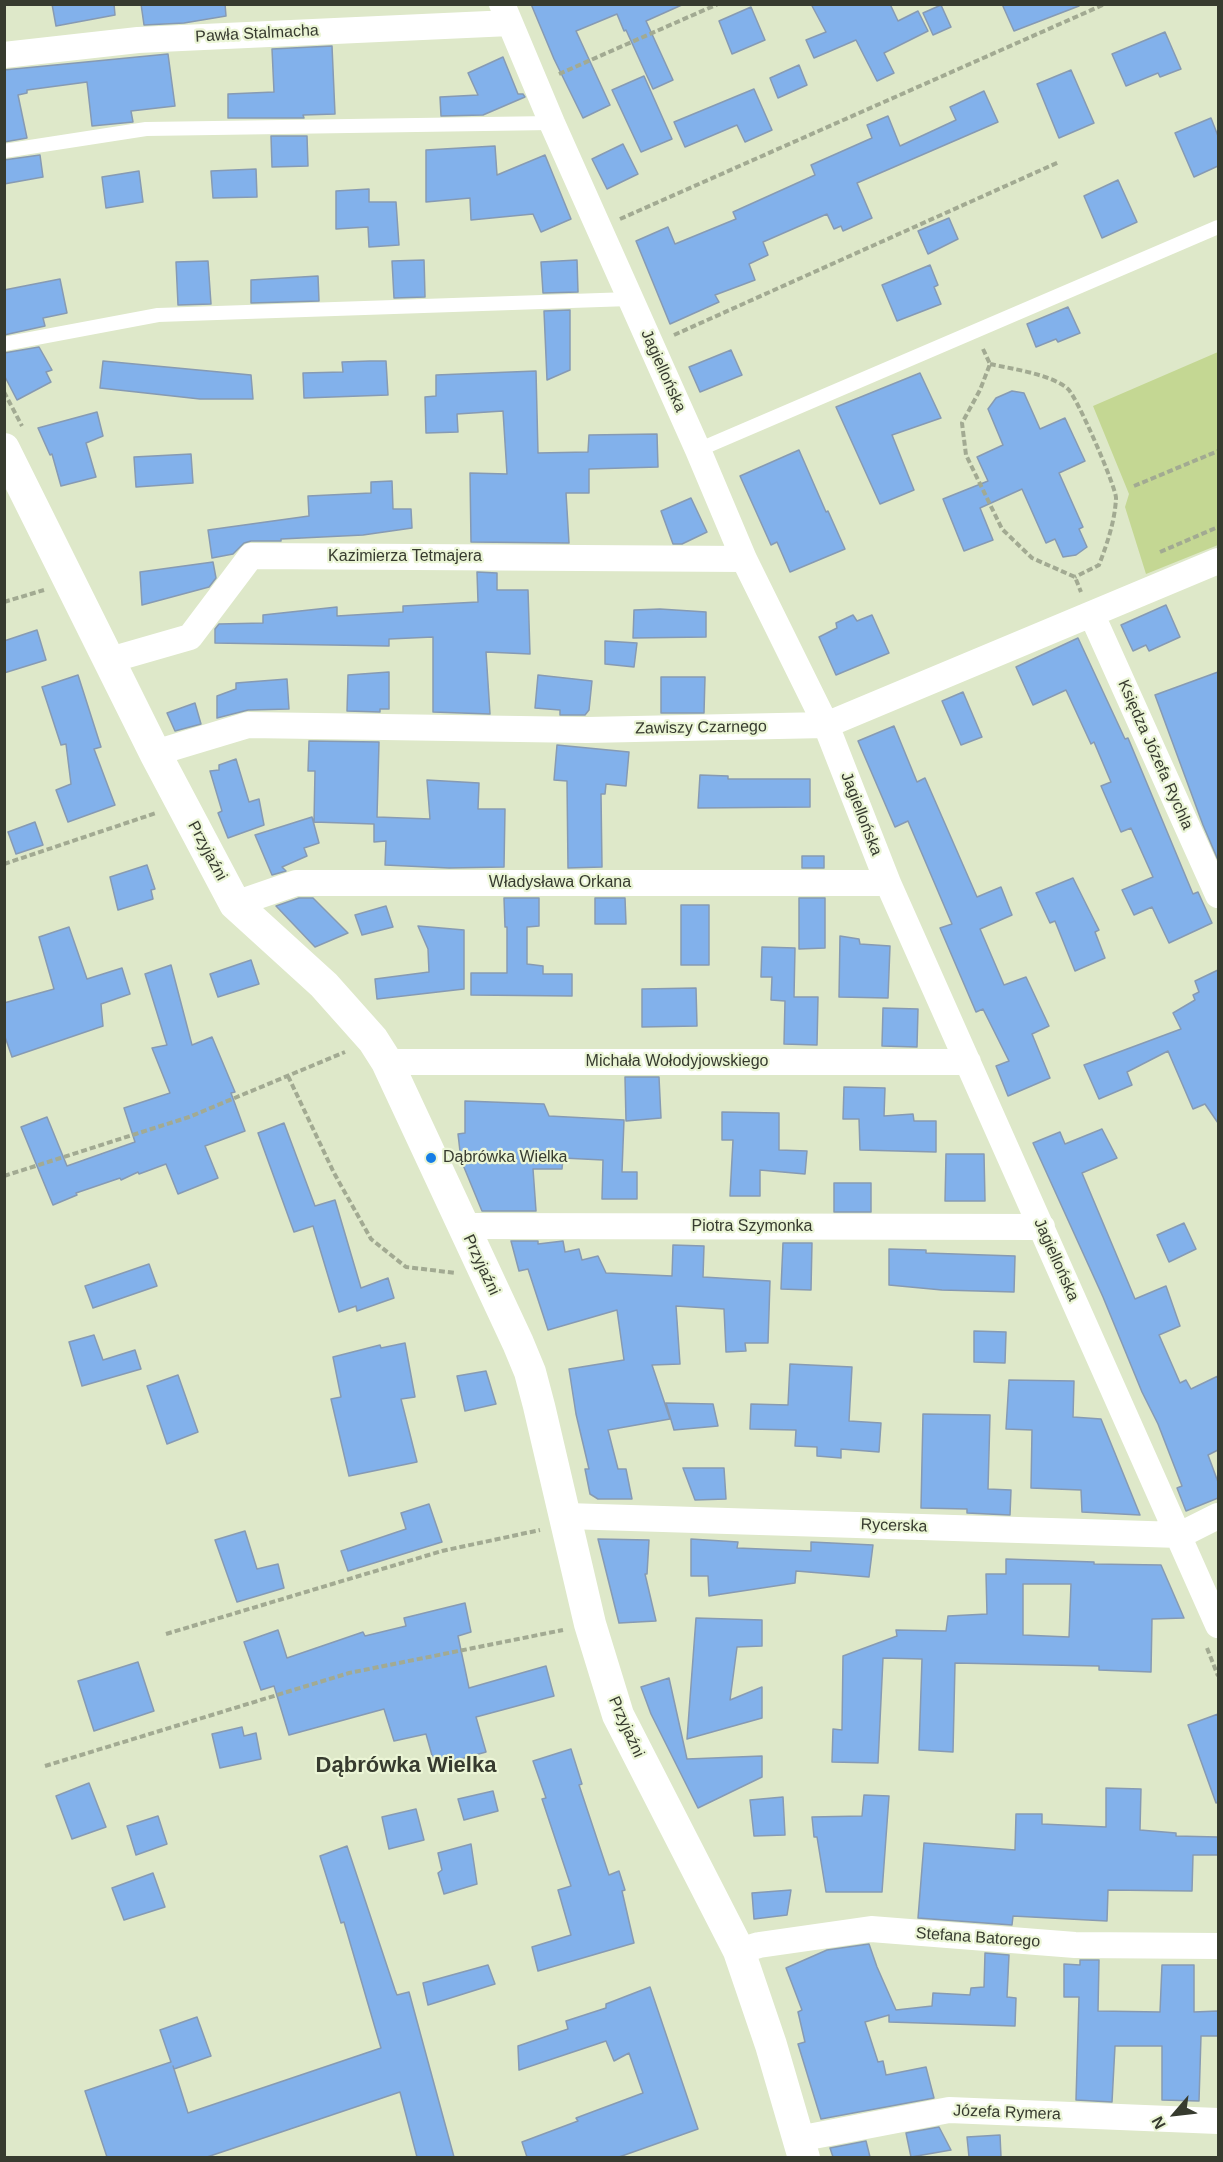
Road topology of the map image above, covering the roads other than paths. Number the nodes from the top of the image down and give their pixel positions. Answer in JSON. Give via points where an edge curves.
{"nodes":[{"id":1,"x":506,"y":14,"type":"edge"},
{"id":2,"x":4,"y":55,"type":"edge"},
{"id":3,"x":552,"y":123,"type":"junction"},
{"id":4,"x":4,"y":151,"type":"edge"},
{"id":5,"x":1218,"y":227,"type":"edge"},
{"id":6,"x":630,"y":299,"type":"junction"},
{"id":7,"x":4,"y":344,"type":"edge"},
{"id":8,"x":14,"y":439,"type":"edge"},
{"id":9,"x":698,"y":450,"type":"junction"},
{"id":10,"x":744,"y":559,"type":"junction"},
{"id":11,"x":1218,"y":561,"type":"edge"},
{"id":12,"x":1092,"y":615,"type":"junction"},
{"id":13,"x":110,"y":660,"type":"junction"},
{"id":14,"x":826,"y":725,"type":"junction"},
{"id":15,"x":155,"y":753,"type":"junction"},
{"id":16,"x":888,"y":883,"type":"junction"},
{"id":17,"x":1218,"y":895,"type":"edge"},
{"id":18,"x":235,"y":904,"type":"junction"},
{"id":19,"x":380,"y":1051,"type":"junction"},
{"id":20,"x":968,"y":1062,"type":"junction"},
{"id":21,"x":464,"y":1226,"type":"junction"},
{"id":22,"x":1042,"y":1227,"type":"junction"},
{"id":23,"x":1218,"y":1516,"type":"edge"},
{"id":24,"x":566,"y":1520,"type":"junction"},
{"id":25,"x":1180,"y":1535,"type":"junction"},
{"id":26,"x":1218,"y":1625,"type":"edge"},
{"id":27,"x":1218,"y":1946,"type":"edge"},
{"id":28,"x":739,"y":1951,"type":"junction"},
{"id":29,"x":1218,"y":2121,"type":"edge"},
{"id":30,"x":801,"y":2148,"type":"edge"}],
"edges":[{"from":1,"to":2,"type":"street","name":"Pawła Stalmacha","via":[[138,40]]},
{"from":1,"to":3,"type":"street","name":"Jagiellońska"},
{"from":3,"to":4,"type":"lane","via":[[146,129]]},
{"from":3,"to":6,"type":"street","name":"Jagiellońska"},
{"from":5,"to":9,"type":"lane"},
{"from":6,"to":7,"type":"lane","via":[[158,315]]},
{"from":6,"to":9,"type":"street","name":"Jagiellońska"},
{"from":8,"to":13,"type":"street","name":"Przyjaźni","via":[[71,582]]},
{"from":9,"to":10,"type":"street","name":"Jagiellońska"},
{"from":10,"to":13,"type":"street","name":"Kazimierza Tetmajera","via":[[251,556],[190,638]]},
{"from":10,"to":14,"type":"street","name":"Jagiellońska"},
{"from":11,"to":12,"type":"street","name":"Zawiszy Czarnego"},
{"from":12,"to":14,"type":"street","name":"Zawiszy Czarnego"},
{"from":12,"to":17,"type":"street","name":"Księdza Józefa Rychla"},
{"from":13,"to":15,"type":"street","name":"Przyjaźni"},
{"from":14,"to":15,"type":"street","name":"Zawiszy Czarnego","via":[[587,730],[248,725]]},
{"from":14,"to":16,"type":"street","name":"Jagiellońska"},
{"from":15,"to":18,"type":"street","name":"Przyjaźni"},
{"from":16,"to":18,"type":"street","name":"Władysława Orkana","via":[[296,883]]},
{"from":16,"to":20,"type":"street","name":"Jagiellońska"},
{"from":18,"to":19,"type":"street","name":"Przyjaźni","via":[[324,985]]},
{"from":19,"to":20,"type":"street","name":"Michała Wołodyjowskiego"},
{"from":19,"to":21,"type":"street","name":"Przyjaźni"},
{"from":20,"to":22,"type":"street","name":"Jagiellońska"},
{"from":21,"to":22,"type":"street","name":"Piotra Szymonka"},
{"from":21,"to":24,"type":"street","name":"Przyjaźni","via":[[530,1372]]},
{"from":22,"to":25,"type":"street","name":"Jagiellońska"},
{"from":23,"to":25,"type":"street","name":"Rycerska"},
{"from":24,"to":25,"type":"street","name":"Rycerska"},
{"from":24,"to":28,"type":"street","name":"Przyjaźni","via":[[590,1624],[618,1715]]},
{"from":25,"to":26,"type":"street","name":"Jagiellońska"},
{"from":27,"to":28,"type":"street","name":"Stefana Batorego","via":[[1076,1945],[871,1929]]},
{"from":28,"to":30,"type":"street","name":"Przyjaźni"},
{"from":29,"to":30,"type":"street","name":"Józefa Rymera","via":[[949,2110]]}]}
